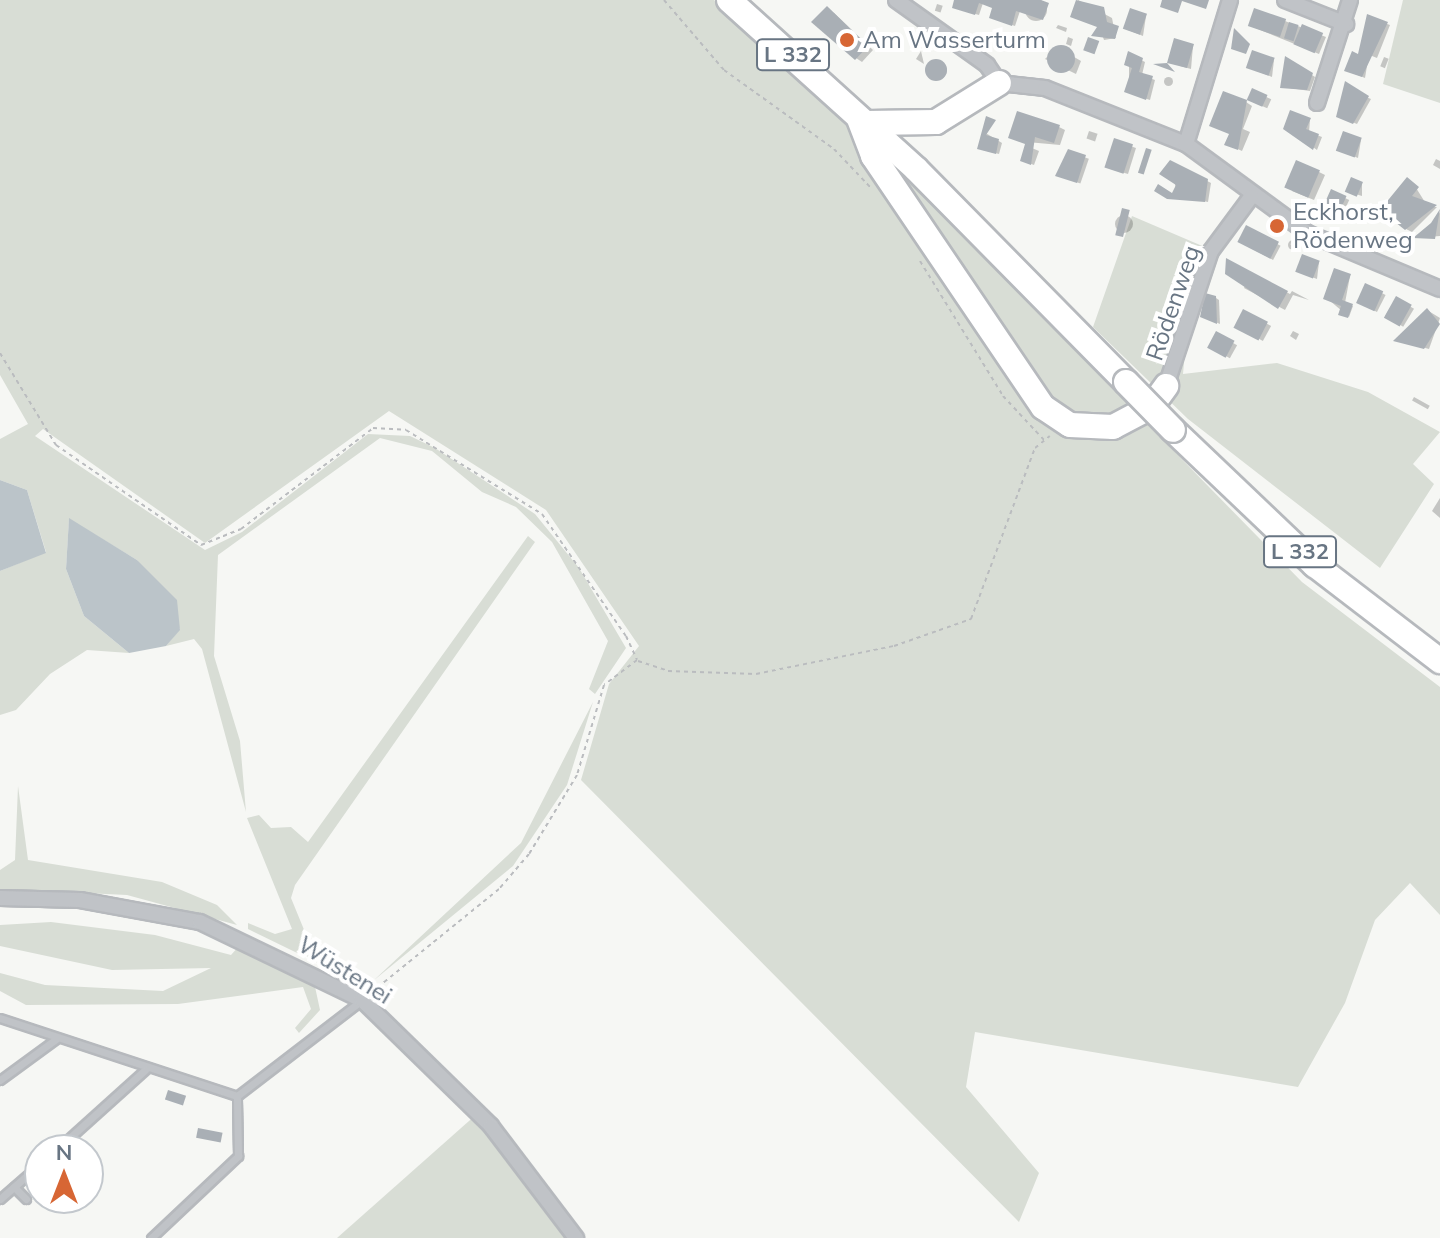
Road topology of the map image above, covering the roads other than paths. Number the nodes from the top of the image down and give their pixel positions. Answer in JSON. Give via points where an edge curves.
{"nodes":[{"id":1,"x":729,"y":0,"type":"edge"},
{"id":2,"x":896,"y":0,"type":"edge"},
{"id":3,"x":1230,"y":0,"type":"edge"},
{"id":4,"x":1285,"y":0,"type":"edge"},
{"id":5,"x":1350,"y":0,"type":"edge"},
{"id":6,"x":1346,"y":24,"type":"junction"},
{"id":7,"x":999,"y":83,"type":"junction"},
{"id":8,"x":1317,"y":103,"type":"dead end"},
{"id":9,"x":862,"y":118,"type":"junction"},
{"id":10,"x":1186,"y":144,"type":"junction"},
{"id":11,"x":1251,"y":197,"type":"junction"},
{"id":12,"x":1440,"y":289,"type":"edge"},
{"id":13,"x":1166,"y":386,"type":"joint"},
{"id":14,"x":1440,"y":661,"type":"edge"},
{"id":15,"x":0,"y":898,"type":"edge"},
{"id":16,"x":362,"y":1000,"type":"junction"},
{"id":17,"x":0,"y":1018,"type":"edge"},
{"id":18,"x":56,"y":1039,"type":"junction"},
{"id":19,"x":145,"y":1070,"type":"junction"},
{"id":20,"x":0,"y":1080,"type":"edge"},
{"id":21,"x":237,"y":1096,"type":"junction"},
{"id":22,"x":74,"y":1134,"type":"edge"},
{"id":23,"x":24,"y":1178,"type":"edge"},
{"id":24,"x":14,"y":1187,"type":"junction"},
{"id":25,"x":24,"y":1197,"type":"edge"},
{"id":26,"x":0,"y":1199,"type":"edge"},
{"id":27,"x":151,"y":1238,"type":"edge"},
{"id":28,"x":576,"y":1238,"type":"edge"}],
"edges":[{"from":1,"to":9,"type":"main road","number":"L 332"},
{"from":2,"to":7,"type":"street","via":[[987,65]]},
{"from":3,"to":10,"type":"street"},
{"from":4,"to":6,"type":"street"},
{"from":5,"to":6,"type":"street"},
{"from":6,"to":8,"type":"street"},
{"from":7,"to":9,"type":"main road","via":[[936,122]]},
{"from":7,"to":10,"type":"street","via":[[1045,88]]},
{"from":9,"to":13,"type":"main road","via":[[873,156],[1043,407],[1070,425],[1095,429],[1132,421]]},
{"from":9,"to":14,"type":"main road","number":"L 332","bridge":true,"via":[[1315,565]]},
{"from":10,"to":11,"type":"street"},
{"from":11,"to":12,"type":"street","via":[[1325,242]]},
{"from":11,"to":13,"type":"street","name":"Rödenweg","via":[[1211,251]]},
{"from":15,"to":16,"type":"street","name":"Wüstenei","via":[[80,900],[200,922]]},
{"from":16,"to":21,"type":"lane"},
{"from":16,"to":28,"type":"street","name":"Wüstenei","via":[[491,1126]]},
{"from":17,"to":18,"type":"lane"},
{"from":18,"to":19,"type":"lane"},
{"from":18,"to":20,"type":"lane"},
{"from":19,"to":21,"type":"lane"},
{"from":19,"to":22,"type":"lane"},
{"from":21,"to":27,"type":"lane","via":[[238,1156]]},
{"from":23,"to":24,"type":"lane"},
{"from":24,"to":25,"type":"lane"},
{"from":24,"to":26,"type":"lane"}]}
